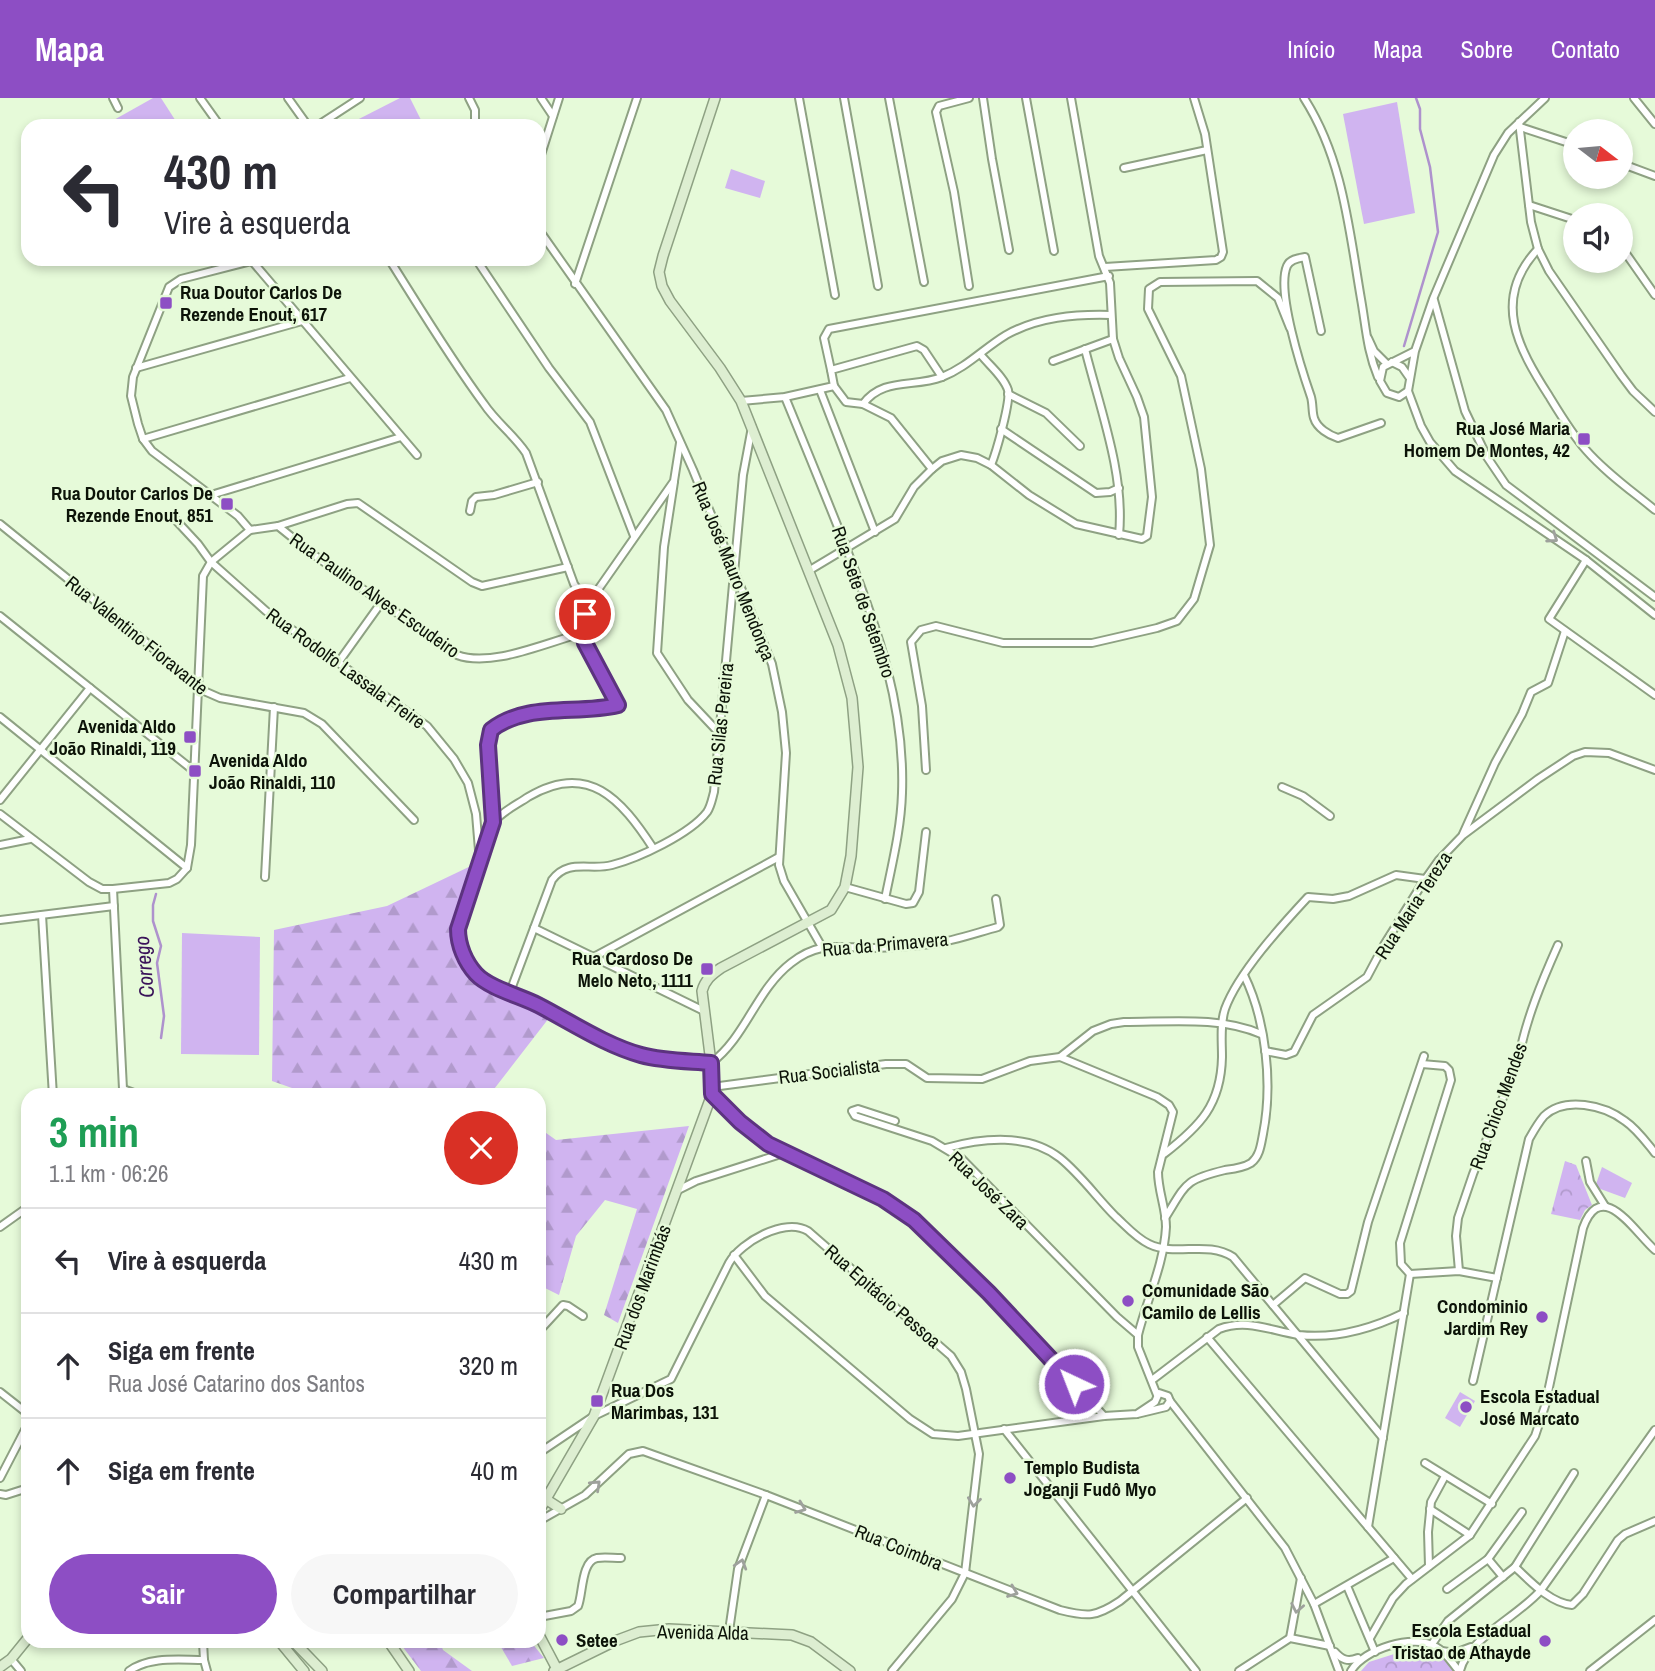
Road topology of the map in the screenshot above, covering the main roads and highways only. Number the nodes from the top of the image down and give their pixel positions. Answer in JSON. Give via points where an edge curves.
{"nodes":[{"id":1,"x":715,"y":98,"type":"edge"},
{"id":2,"x":547,"y":1500,"type":"joint"},
{"id":3,"x":561,"y":1509,"type":"road end"},
{"id":4,"x":21,"y":1647,"type":"edge"},
{"id":5,"x":285,"y":1648,"type":"edge"},
{"id":6,"x":300,"y":1648,"type":"edge"},
{"id":7,"x":393,"y":1648,"type":"edge"},
{"id":8,"x":546,"y":1648,"type":"edge"},
{"id":9,"x":0,"y":1667,"type":"edge"},
{"id":10,"x":557,"y":1670,"type":"edge"},
{"id":11,"x":304,"y":1671,"type":"edge"},
{"id":12,"x":322,"y":1671,"type":"edge"},
{"id":13,"x":409,"y":1671,"type":"edge"},
{"id":14,"x":850,"y":1671,"type":"edge"}],
"edges":[{"from":1,"to":2,"type":"main road","name":"Rua dos Marimbás","via":[[659,272],[670,301],[741,401],[845,667],[857,732],[851,856],[845,887],[831,910],[711,975],[702,991],[712,1090],[594,1416]]},
{"from":2,"to":3,"type":"main road"},
{"from":4,"to":9,"type":"main road"},
{"from":5,"to":11,"type":"main road"},
{"from":6,"to":12,"type":"main road"},
{"from":7,"to":13,"type":"main road"},
{"from":8,"to":10,"type":"main road"},
{"from":10,"to":14,"type":"main road","name":"Avenida Alda","via":[[614,1641],[669,1629],[783,1634],[820,1648]]}]}
